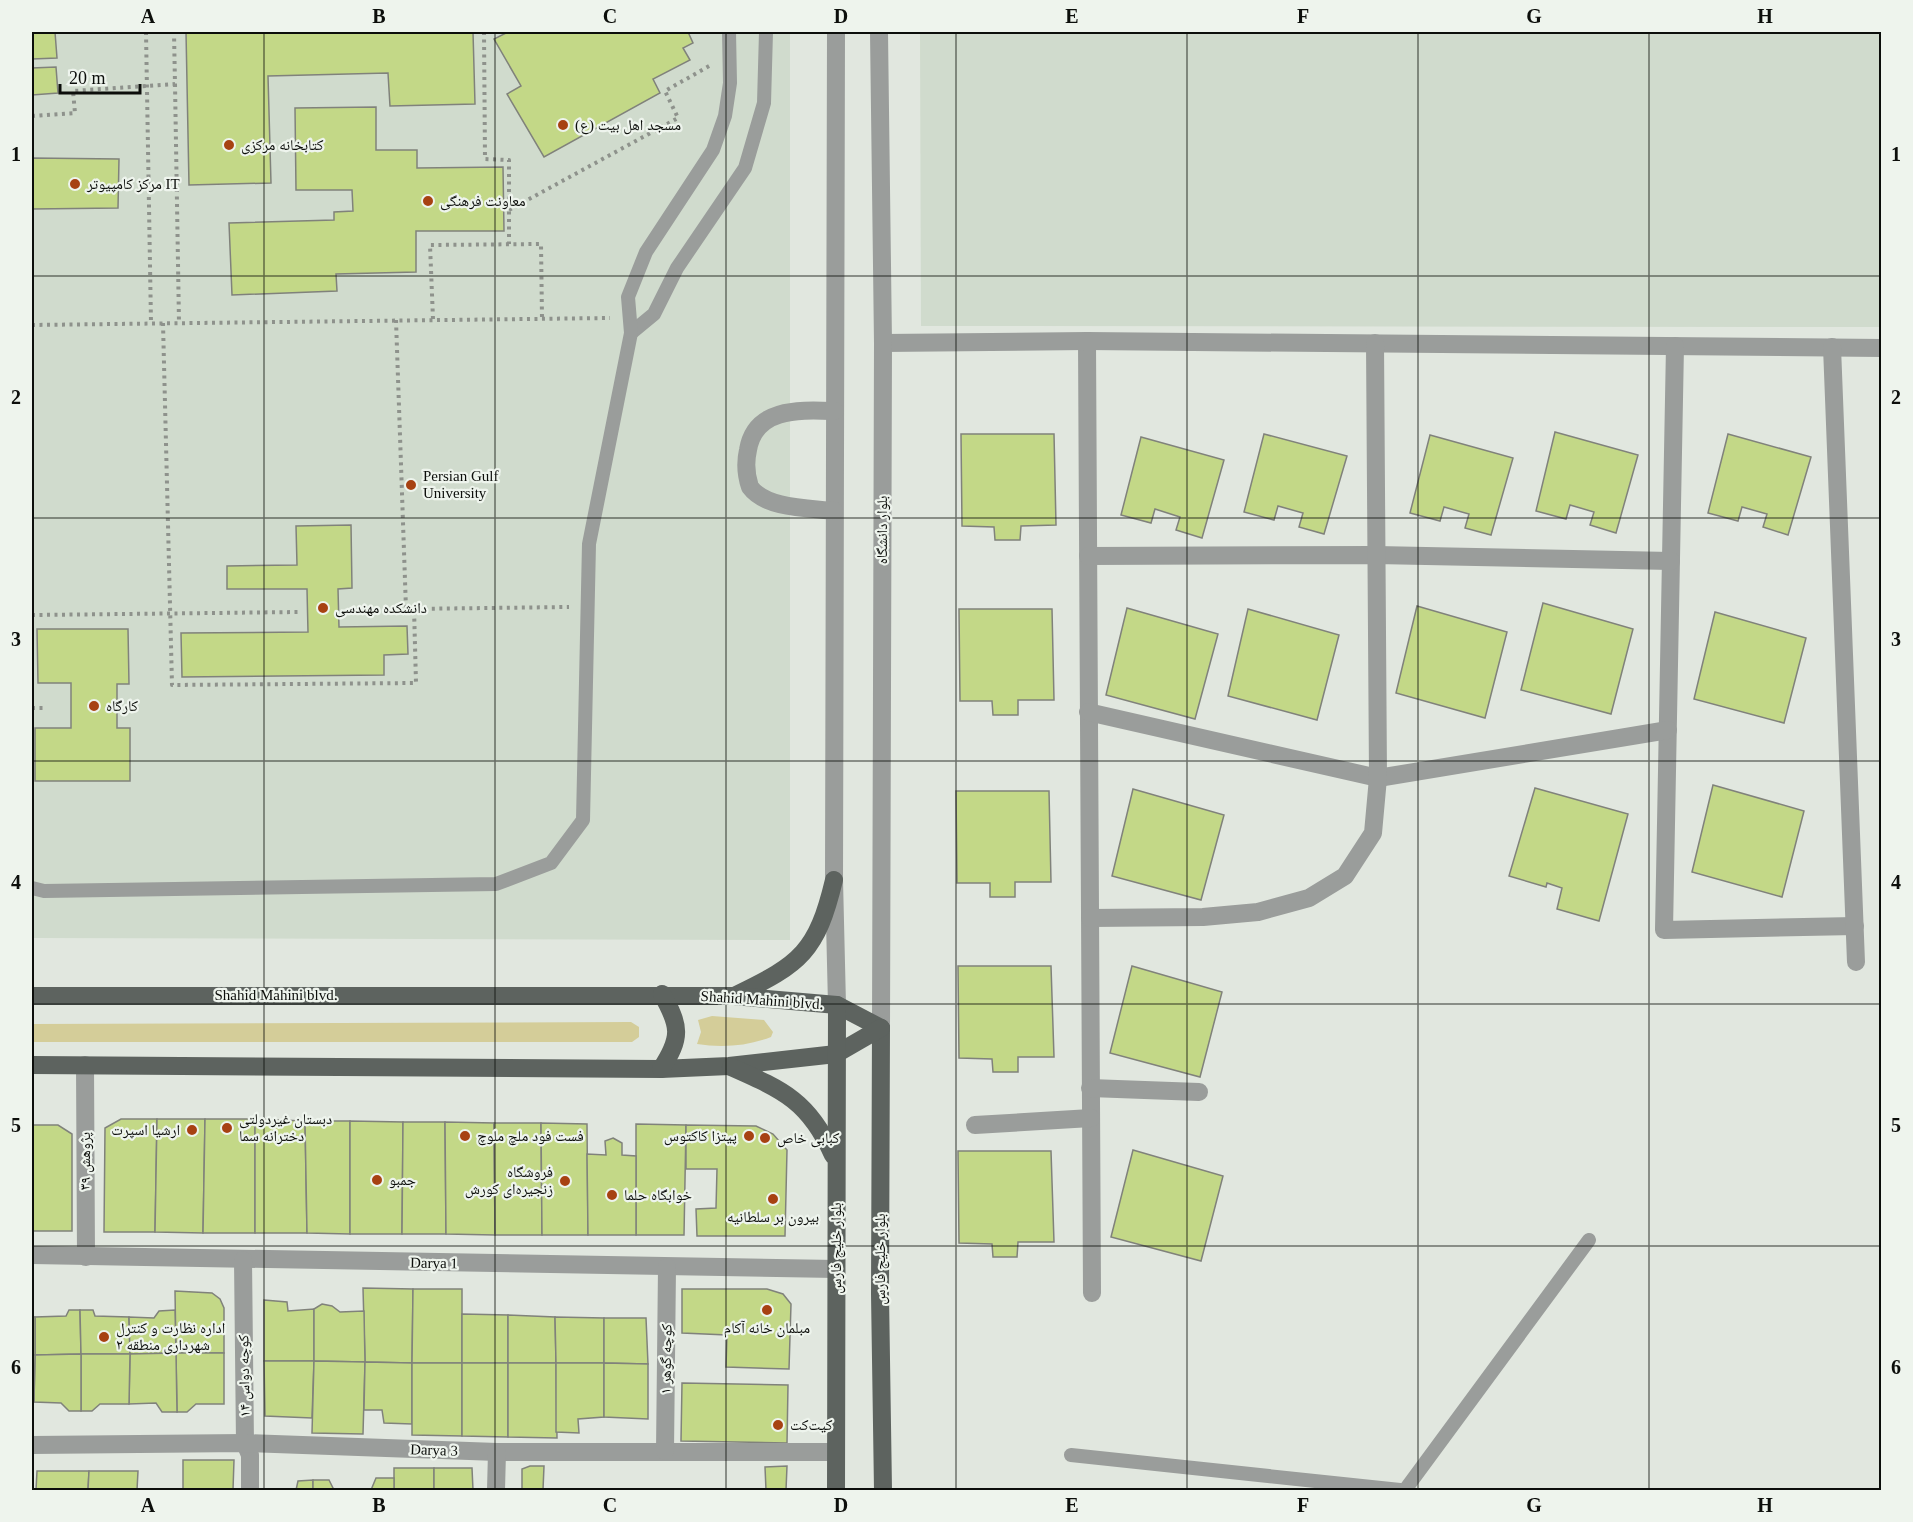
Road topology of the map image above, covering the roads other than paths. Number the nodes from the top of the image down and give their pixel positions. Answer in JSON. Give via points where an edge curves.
{"nodes":[{"id":1,"x":729,"y":32,"type":"edge"},
{"id":2,"x":766,"y":32,"type":"edge"},
{"id":3,"x":836,"y":32,"type":"edge"},
{"id":4,"x":879,"y":32,"type":"edge"},
{"id":5,"x":631,"y":333,"type":"junction"},
{"id":6,"x":1087,"y":341,"type":"junction"},
{"id":7,"x":882,"y":343,"type":"junction"},
{"id":8,"x":1375,"y":343,"type":"junction"},
{"id":9,"x":1675,"y":346,"type":"junction"},
{"id":10,"x":1832,"y":347,"type":"junction"},
{"id":11,"x":1881,"y":348,"type":"edge"},
{"id":12,"x":836,"y":411,"type":"junction"},
{"id":13,"x":834,"y":511,"type":"junction"},
{"id":14,"x":1376,"y":555,"type":"junction"},
{"id":15,"x":1088,"y":556,"type":"junction"},
{"id":16,"x":1671,"y":561,"type":"junction"},
{"id":17,"x":1088,"y":712,"type":"junction"},
{"id":18,"x":1668,"y":730,"type":"junction"},
{"id":19,"x":1378,"y":778,"type":"junction"},
{"id":20,"x":834,"y":880,"type":"junction"},
{"id":21,"x":32,"y":888,"type":"edge"},
{"id":22,"x":1090,"y":918,"type":"junction"},
{"id":23,"x":1855,"y":926,"type":"junction"},
{"id":24,"x":1856,"y":962,"type":"dead end"},
{"id":25,"x":662,"y":994,"type":"junction"},
{"id":26,"x":32,"y":996,"type":"edge"},
{"id":27,"x":734,"y":996,"type":"junction"},
{"id":28,"x":837,"y":1005,"type":"junction"},
{"id":29,"x":881,"y":1028,"type":"junction"},
{"id":30,"x":836,"y":1054,"type":"junction"},
{"id":31,"x":32,"y":1065,"type":"edge"},
{"id":32,"x":85,"y":1065,"type":"junction"},
{"id":33,"x":729,"y":1066,"type":"junction"},
{"id":34,"x":661,"y":1069,"type":"junction"},
{"id":35,"x":1090,"y":1088,"type":"junction"},
{"id":36,"x":1199,"y":1092,"type":"dead end"},
{"id":37,"x":1091,"y":1118,"type":"junction"},
{"id":38,"x":975,"y":1125,"type":"dead end"},
{"id":39,"x":836,"y":1162,"type":"junction"},
{"id":40,"x":1589,"y":1240,"type":"dead end"},
{"id":41,"x":32,"y":1255,"type":"edge"},
{"id":42,"x":86,"y":1257,"type":"junction"},
{"id":43,"x":243,"y":1260,"type":"junction"},
{"id":44,"x":666,"y":1267,"type":"junction"},
{"id":45,"x":836,"y":1269,"type":"junction"},
{"id":46,"x":1092,"y":1293,"type":"dead end"},
{"id":47,"x":245,"y":1443,"type":"junction"},
{"id":48,"x":32,"y":1445,"type":"edge"},
{"id":49,"x":665,"y":1451,"type":"junction"},
{"id":50,"x":497,"y":1452,"type":"junction"},
{"id":51,"x":836,"y":1452,"type":"junction"},
{"id":52,"x":1071,"y":1455,"type":"dead end"},
{"id":53,"x":250,"y":1491,"type":"edge"},
{"id":54,"x":496,"y":1491,"type":"edge"},
{"id":55,"x":836,"y":1491,"type":"edge"},
{"id":56,"x":883,"y":1491,"type":"edge"},
{"id":57,"x":1400,"y":1491,"type":"edge"},
{"id":58,"x":1405,"y":1491,"type":"edge"}],
"edges":[{"from":1,"to":5,"type":"lane","via":[[725,116],[713,150],[646,252],[628,297]]},
{"from":2,"to":5,"type":"lane","via":[[764,103],[745,168],[677,268],[654,314]]},
{"from":3,"to":12,"type":"street"},
{"from":4,"to":7,"type":"street","name":"بلوار دانشگاه"},
{"from":5,"to":21,"type":"lane","via":[[589,544],[583,820],[552,863],[496,884],[44,891]]},
{"from":6,"to":7,"type":"street"},
{"from":6,"to":8,"type":"street"},
{"from":6,"to":15,"type":"street"},
{"from":7,"to":29,"type":"street","name":"بلوار دانشگاه"},
{"from":8,"to":9,"type":"street"},
{"from":8,"to":14,"type":"street"},
{"from":9,"to":10,"type":"street"},
{"from":9,"to":16,"type":"street"},
{"from":10,"to":11,"type":"street"},
{"from":10,"to":23,"type":"street"},
{"from":12,"to":13,"type":"street"},
{"from":12,"to":13,"type":"street","via":[[796,411],[768,418],[753,431],[746,460],[754,492],[790,506]]},
{"from":13,"to":20,"type":"street"},
{"from":14,"to":15,"type":"street"},
{"from":14,"to":16,"type":"street"},
{"from":14,"to":19,"type":"street"},
{"from":15,"to":17,"type":"street"},
{"from":16,"to":18,"type":"street"},
{"from":17,"to":19,"type":"street"},
{"from":17,"to":22,"type":"street"},
{"from":18,"to":19,"type":"street"},
{"from":18,"to":23,"type":"street","via":[[1664,930]]},
{"from":19,"to":22,"type":"street","via":[[1373,833],[1345,876],[1309,898],[1258,912],[1203,917]]},
{"from":20,"to":27,"type":"main road","via":[[824,920],[808,949],[776,976]]},
{"from":20,"to":28,"type":"street"},
{"from":22,"to":35,"type":"street"},
{"from":23,"to":24,"type":"street"},
{"from":25,"to":26,"type":"main road","name":"Shahid Mahini blvd."},
{"from":25,"to":27,"type":"main road","name":"Shahid Mahini blvd."},
{"from":25,"to":34,"type":"main road","via":[[678,1031],[675,1049]]},
{"from":27,"to":28,"type":"main road","name":"Shahid Mahini blvd."},
{"from":28,"to":29,"type":"main road","name":"Shahid Mahini blvd."},
{"from":28,"to":30,"type":"main road","name":"بلوار خلیج‌ فارس"},
{"from":29,"to":30,"type":"main road"},
{"from":29,"to":56,"type":"main road","name":"بلوار خلیج ‌فارس"},
{"from":30,"to":33,"type":"main road"},
{"from":30,"to":39,"type":"main road","name":"بلوار خلیج‌ فارس"},
{"from":31,"to":32,"type":"main road"},
{"from":32,"to":34,"type":"main road"},
{"from":32,"to":42,"type":"street","name":"پژوهش ۳۹"},
{"from":33,"to":34,"type":"main road"},
{"from":33,"to":39,"type":"main road","via":[[771,1084],[802,1105],[823,1133]]},
{"from":35,"to":36,"type":"street"},
{"from":35,"to":37,"type":"street"},
{"from":37,"to":38,"type":"street"},
{"from":37,"to":46,"type":"street"},
{"from":39,"to":45,"type":"main road","name":"بلوار خلیج‌ فارس"},
{"from":40,"to":58,"type":"lane"},
{"from":41,"to":42,"type":"street","name":"Darya 1"},
{"from":42,"to":43,"type":"street","name":"Darya 1"},
{"from":43,"to":44,"type":"street","name":"Darya 1"},
{"from":43,"to":47,"type":"street","name":"کوچه دواس ۱۴"},
{"from":44,"to":45,"type":"street","name":"Darya 1"},
{"from":44,"to":49,"type":"street","name":"کوچه گوهر ۱"},
{"from":45,"to":51,"type":"main road","name":"بلوار خلیج‌ فارس"},
{"from":47,"to":48,"type":"street","name":"Darya 3"},
{"from":47,"to":50,"type":"street","name":"Darya 3"},
{"from":47,"to":53,"type":"street","name":"کوچه دواس ۱۴","via":[[250,1455]]},
{"from":49,"to":50,"type":"street","name":"Darya 3"},
{"from":49,"to":51,"type":"street","name":"Darya 3"},
{"from":50,"to":54,"type":"street"},
{"from":51,"to":55,"type":"main road","name":"بلوار خلیج‌ فارس"},
{"from":52,"to":57,"type":"lane"}]}
